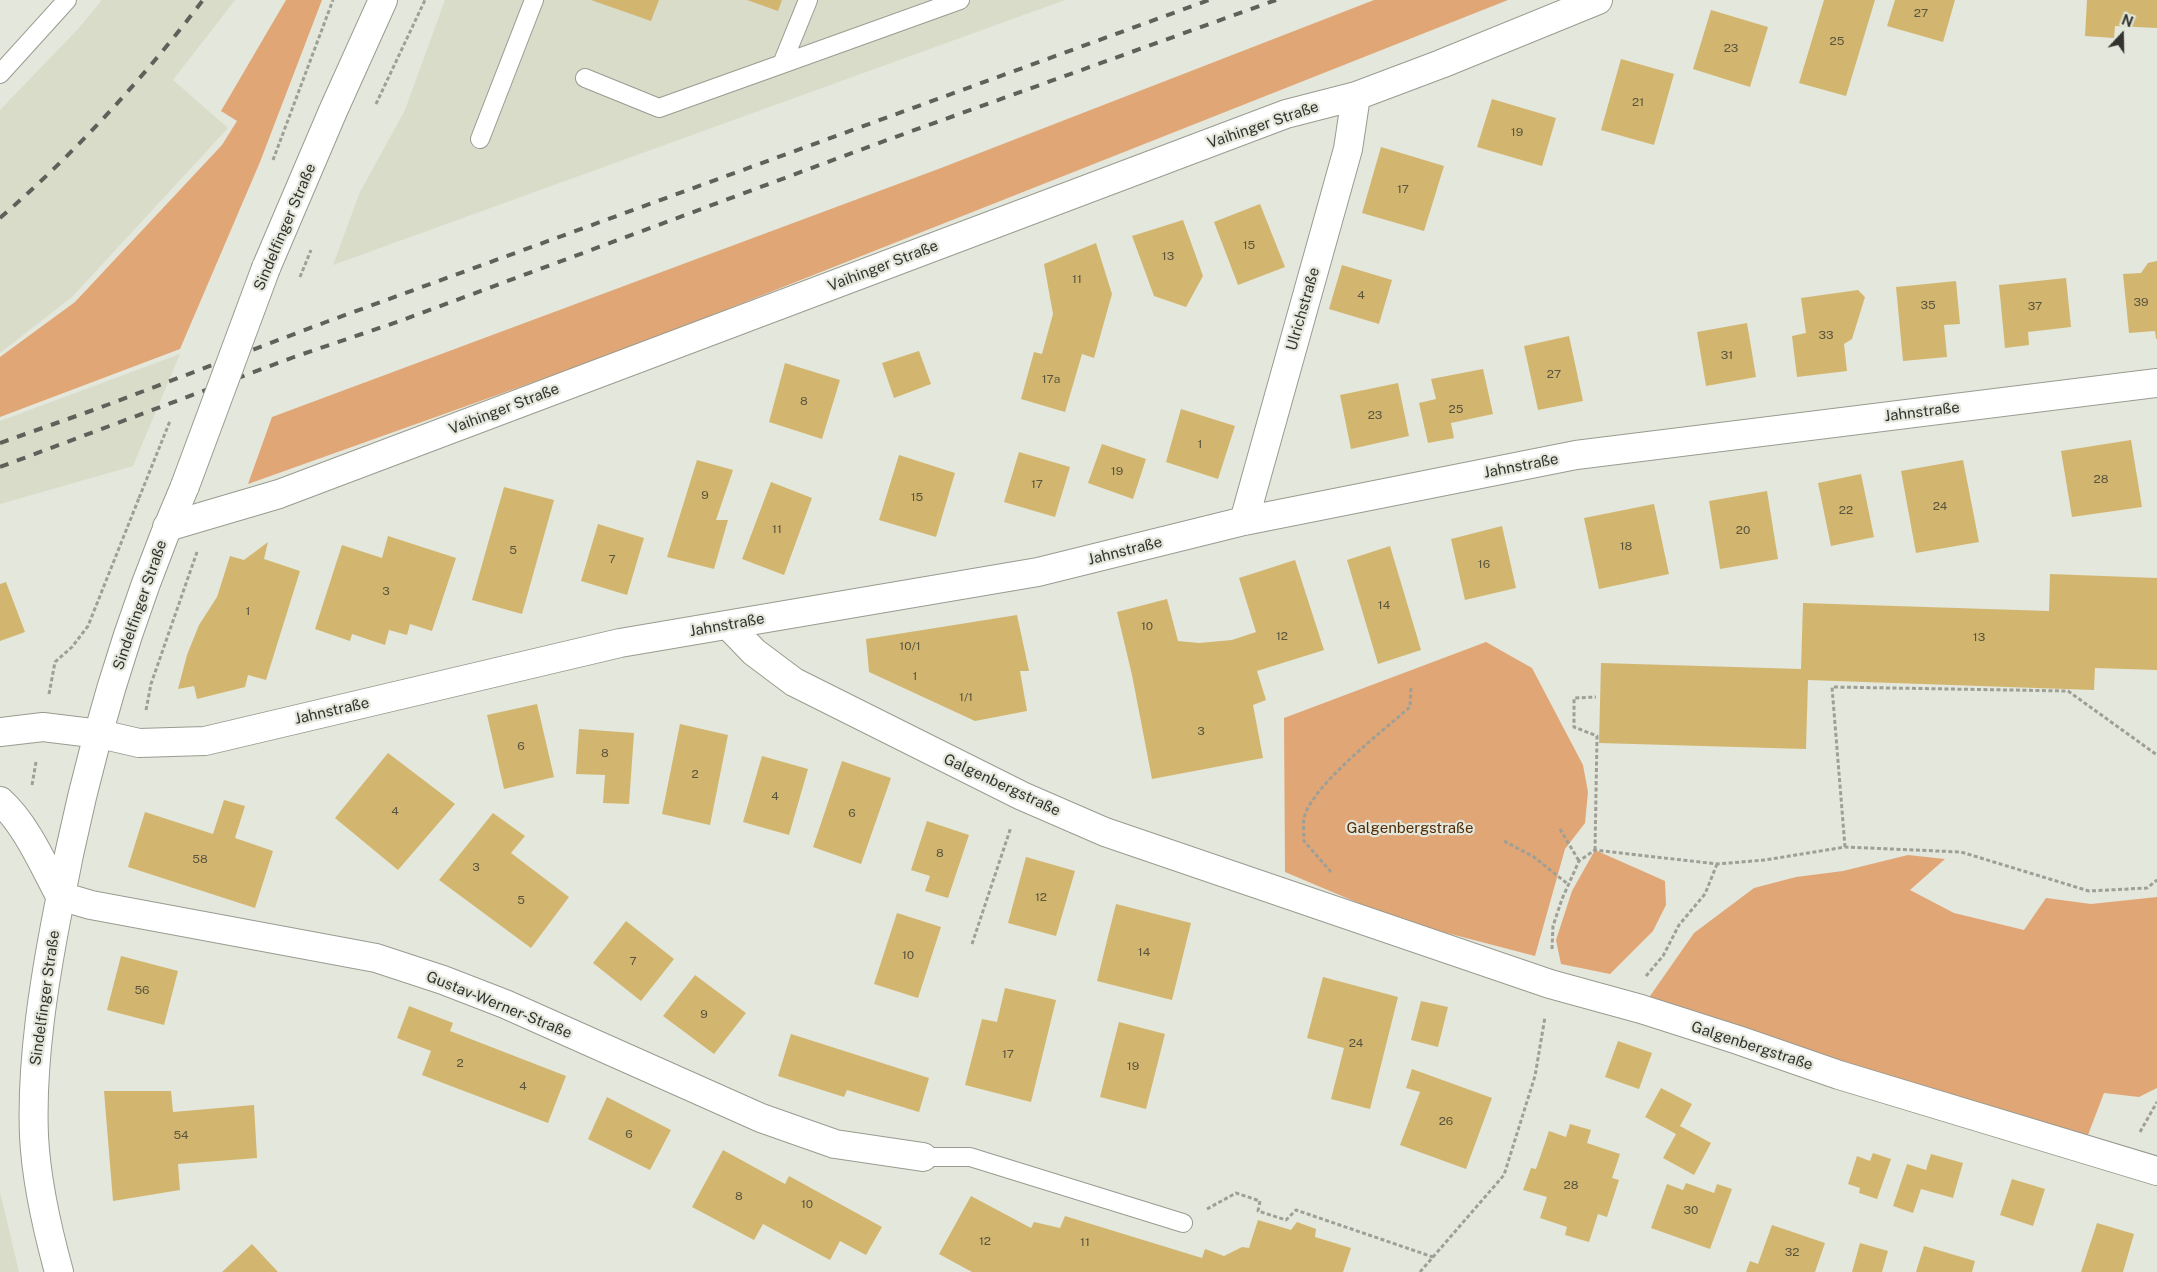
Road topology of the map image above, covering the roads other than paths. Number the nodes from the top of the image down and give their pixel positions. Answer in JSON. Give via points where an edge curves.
{"nodes":[{"id":1,"x":67,"y":0,"type":"edge"},
{"id":2,"x":383,"y":0,"type":"edge"},
{"id":3,"x":534,"y":0,"type":"edge"},
{"id":4,"x":808,"y":0,"type":"edge"},
{"id":5,"x":960,"y":0,"type":"edge"},
{"id":6,"x":1598,"y":0,"type":"edge"},
{"id":7,"x":782,"y":64,"type":"junction"},
{"id":8,"x":0,"y":74,"type":"edge"},
{"id":9,"x":585,"y":78,"type":"dead end"},
{"id":10,"x":1356,"y":96,"type":"junction"},
{"id":11,"x":480,"y":140,"type":"dead end"},
{"id":12,"x":2157,"y":383,"type":"edge"},
{"id":13,"x":1244,"y":521,"type":"junction"},
{"id":14,"x":167,"y":528,"type":"junction"},
{"id":15,"x":728,"y":625,"type":"junction"},
{"id":16,"x":0,"y":732,"type":"edge"},
{"id":17,"x":100,"y":734,"type":"junction"},
{"id":18,"x":4,"y":805,"type":"edge"},
{"id":19,"x":60,"y":896,"type":"junction"},
{"id":20,"x":924,"y":1156,"type":"joint"},
{"id":21,"x":2157,"y":1171,"type":"edge"},
{"id":22,"x":1183,"y":1223,"type":"dead end"},
{"id":23,"x":59,"y":1272,"type":"edge"}],
"edges":[{"from":1,"to":8,"type":"lane"},
{"from":2,"to":14,"type":"street","name":"Sindelfinger Straße","bridge":true,"via":[[266,268]]},
{"from":3,"to":11,"type":"lane"},
{"from":4,"to":7,"type":"lane"},
{"from":5,"to":7,"type":"lane"},
{"from":6,"to":10,"type":"street","name":"Vaihinger Straße"},
{"from":7,"to":9,"type":"lane","via":[[659,108]]},
{"from":10,"to":13,"type":"street","name":"Ulrichstraße","via":[[1348,149]]},
{"from":10,"to":14,"type":"street","name":"Vaihinger Straße","via":[[1286,114],[278,494]]},
{"from":12,"to":13,"type":"street","name":"Jahnstraße","via":[[1576,454]]},
{"from":13,"to":15,"type":"street","name":"Jahnstraße","via":[[1038,572]]},
{"from":14,"to":17,"type":"street","name":"Sindelfinger Straße","via":[[130,623]]},
{"from":15,"to":17,"type":"street","name":"Jahnstraße","via":[[620,643],[205,740],[140,743]]},
{"from":15,"to":21,"type":"street","name":"Galgenbergstraße","via":[[754,652],[794,682],[1022,796],[1104,832],[1550,984],[1642,1009],[1839,1075]]},
{"from":16,"to":17,"type":"street","name":"Jahnstraße","via":[[43,727]]},
{"from":17,"to":19,"type":"street","name":"Sindelfinger Straße","via":[[78,812]]},
{"from":18,"to":19,"type":"street","via":[[35,849]]},
{"from":19,"to":20,"type":"street","name":"Gustav-Werner-Straße","via":[[91,905],[376,958],[505,1004],[761,1118],[835,1144]]},
{"from":19,"to":23,"type":"street","name":"Sindelfinger Straße","via":[[48,960],[36,1061],[34,1137]]},
{"from":20,"to":22,"type":"lane","via":[[970,1157]]}]}
